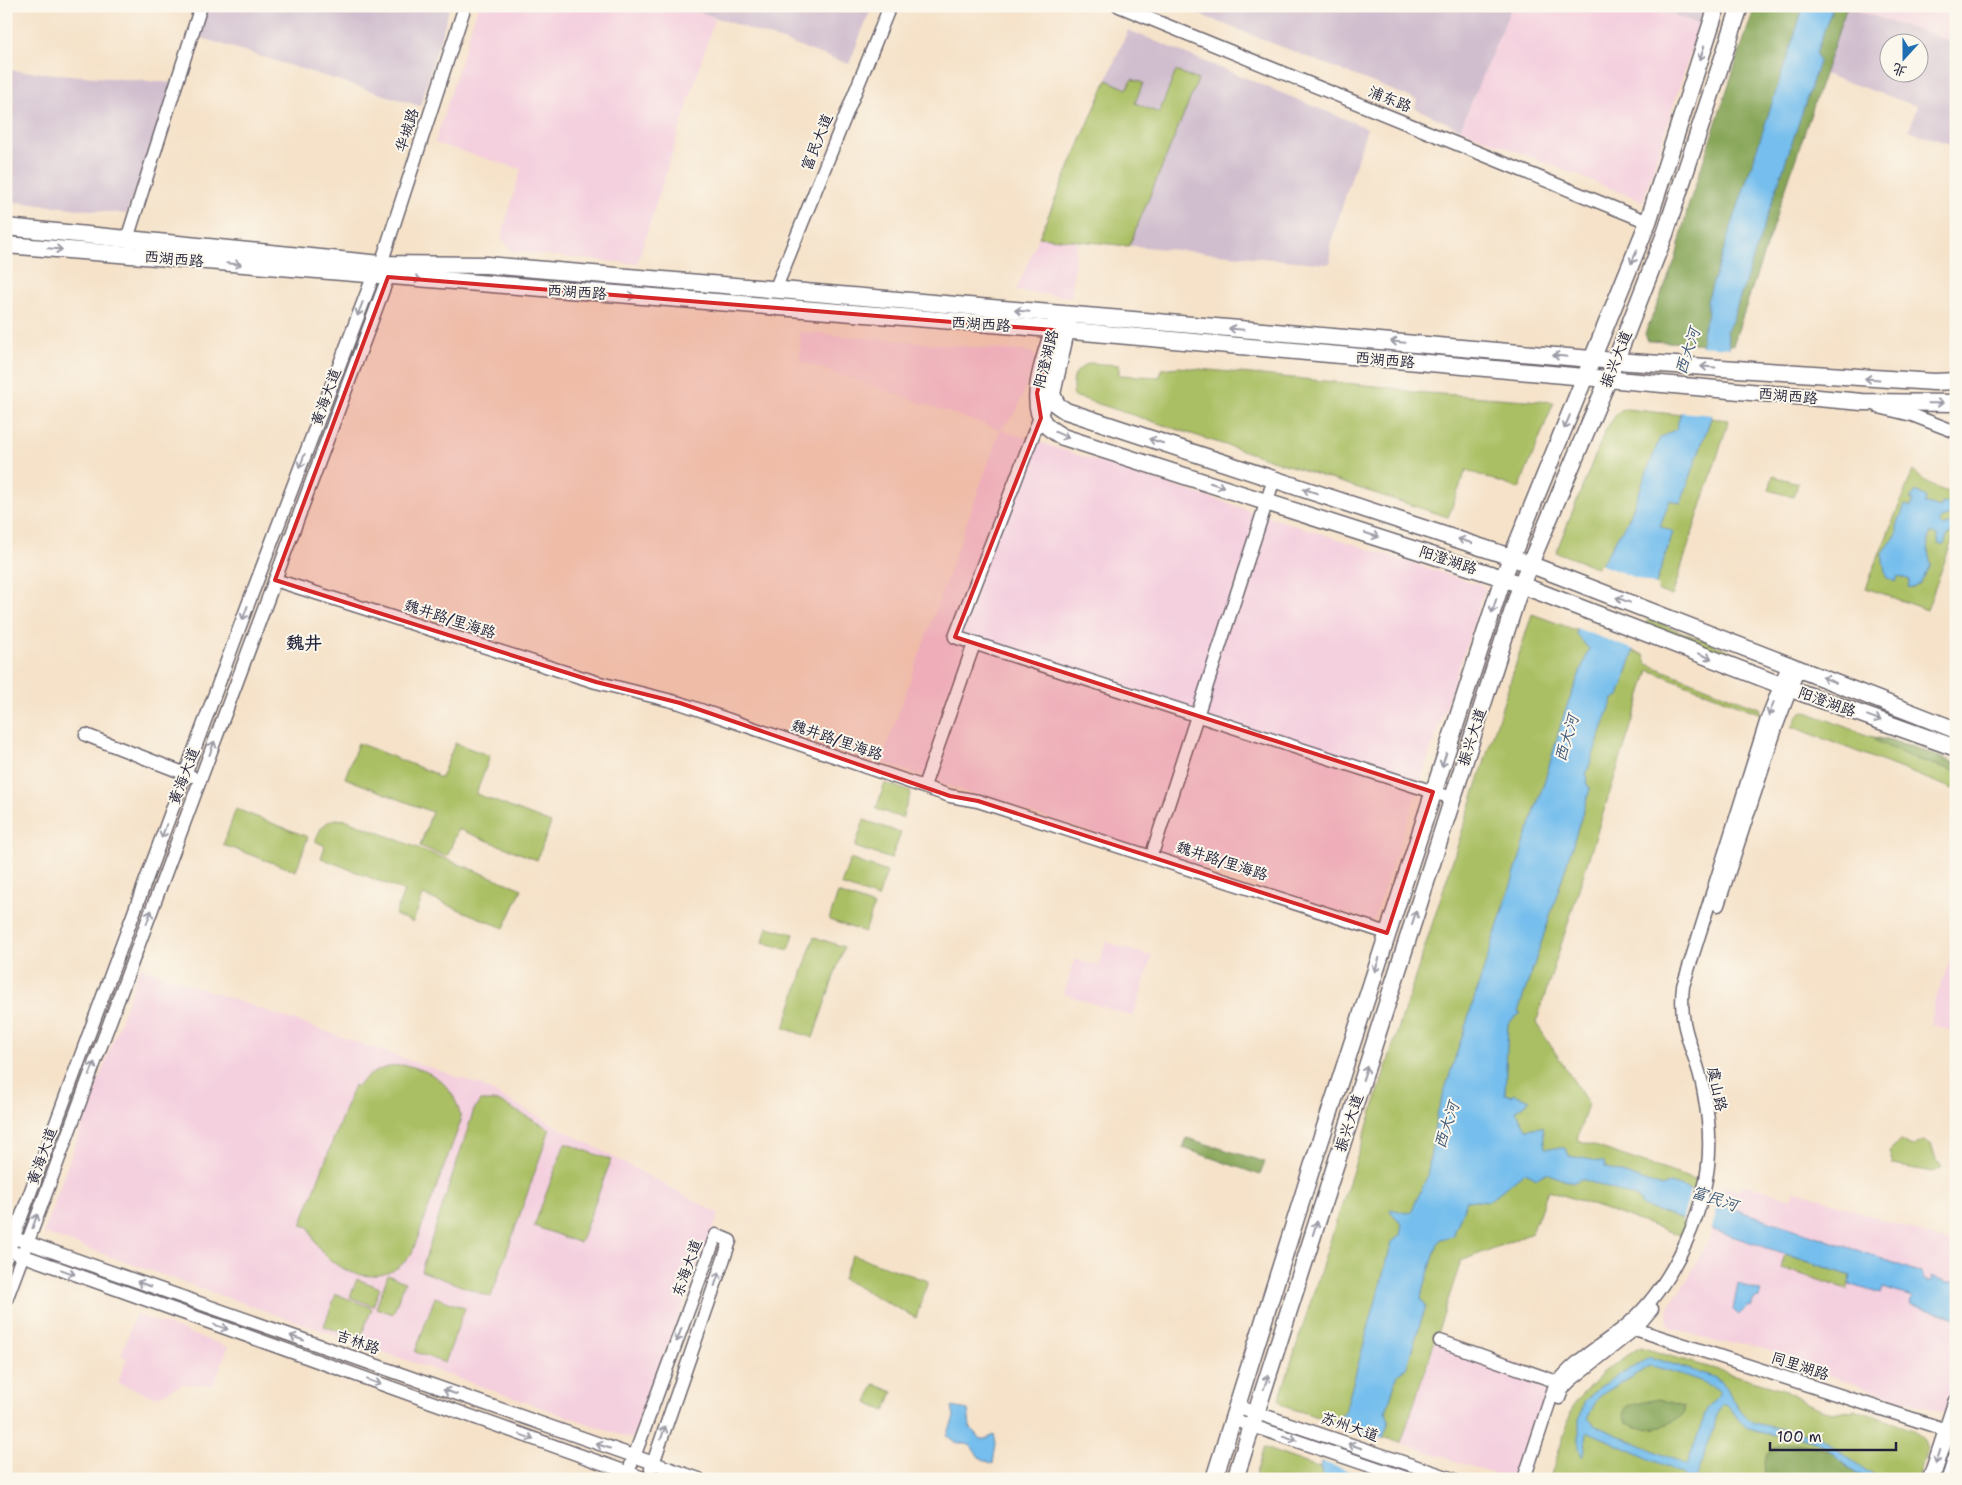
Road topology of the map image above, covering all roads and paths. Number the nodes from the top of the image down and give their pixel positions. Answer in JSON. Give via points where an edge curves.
{"nodes":[{"id":1,"x":201,"y":6,"type":"edge"},
{"id":2,"x":465,"y":6,"type":"edge"},
{"id":3,"x":890,"y":6,"type":"edge"},
{"id":4,"x":1120,"y":6,"type":"edge"},
{"id":5,"x":1717,"y":6,"type":"edge"},
{"id":6,"x":1740,"y":6,"type":"edge"},
{"id":7,"x":1648,"y":222,"type":"junction"},
{"id":8,"x":6,"y":227,"type":"edge"},
{"id":9,"x":127,"y":239,"type":"junction"},
{"id":10,"x":6,"y":245,"type":"edge"},
{"id":11,"x":383,"y":269,"type":"junction"},
{"id":12,"x":775,"y":290,"type":"junction"},
{"id":13,"x":1064,"y":314,"type":"junction"},
{"id":14,"x":1060,"y":331,"type":"junction"},
{"id":15,"x":1593,"y":359,"type":"junction"},
{"id":16,"x":1615,"y":361,"type":"junction"},
{"id":17,"x":1586,"y":377,"type":"junction"},
{"id":18,"x":1608,"y":380,"type":"junction"},
{"id":19,"x":1956,"y":381,"type":"edge"},
{"id":20,"x":1054,"y":382,"type":"junction"},
{"id":21,"x":1862,"y":402,"type":"junction"},
{"id":22,"x":1956,"y":403,"type":"edge"},
{"id":23,"x":1041,"y":418,"type":"junction"},
{"id":24,"x":1956,"y":432,"type":"edge"},
{"id":25,"x":1274,"y":479,"type":"junction"},
{"id":26,"x":1267,"y":501,"type":"junction"},
{"id":27,"x":1511,"y":557,"type":"junction"},
{"id":28,"x":1529,"y":564,"type":"junction"},
{"id":29,"x":1503,"y":578,"type":"junction"},
{"id":30,"x":275,"y":580,"type":"junction"},
{"id":31,"x":1521,"y":585,"type":"junction"},
{"id":32,"x":974,"y":644,"type":"junction"},
{"id":33,"x":1794,"y":665,"type":"junction"},
{"id":34,"x":1786,"y":687,"type":"junction"},
{"id":35,"x":1197,"y":716,"type":"junction"},
{"id":36,"x":1956,"y":730,"type":"edge"},
{"id":37,"x":86,"y":735,"type":"dead end"},
{"id":38,"x":1956,"y":748,"type":"edge"},
{"id":39,"x":185,"y":774,"type":"junction"},
{"id":40,"x":201,"y":780,"type":"junction"},
{"id":41,"x":924,"y":786,"type":"junction"},
{"id":42,"x":1433,"y":792,"type":"junction"},
{"id":43,"x":1452,"y":798,"type":"junction"},
{"id":44,"x":1154,"y":848,"type":"dead end"},
{"id":45,"x":1387,"y":932,"type":"junction"},
{"id":46,"x":1696,"y":1225,"type":"junction"},
{"id":47,"x":10,"y":1236,"type":"edge"},
{"id":48,"x":27,"y":1243,"type":"junction"},
{"id":49,"x":7,"y":1253,"type":"edge"},
{"id":50,"x":22,"y":1256,"type":"junction"},
{"id":51,"x":6,"y":1300,"type":"edge"},
{"id":52,"x":1635,"y":1329,"type":"junction"},
{"id":53,"x":1440,"y":1341,"type":"dead end"},
{"id":54,"x":1562,"y":1384,"type":"junction"},
{"id":55,"x":1956,"y":1402,"type":"edge"},
{"id":56,"x":1234,"y":1413,"type":"junction"},
{"id":57,"x":1254,"y":1419,"type":"junction"},
{"id":58,"x":1951,"y":1431,"type":"edge"},
{"id":59,"x":634,"y":1457,"type":"junction"},
{"id":60,"x":1956,"y":1460,"type":"edge"},
{"id":61,"x":653,"y":1462,"type":"junction"},
{"id":62,"x":627,"y":1476,"type":"edge"},
{"id":63,"x":646,"y":1479,"type":"edge"},
{"id":64,"x":699,"y":1479,"type":"edge"},
{"id":65,"x":1214,"y":1479,"type":"edge"},
{"id":66,"x":1235,"y":1479,"type":"edge"},
{"id":67,"x":1409,"y":1479,"type":"edge"},
{"id":68,"x":1452,"y":1479,"type":"edge"},
{"id":69,"x":1524,"y":1479,"type":"edge"},
{"id":70,"x":1533,"y":1479,"type":"edge"},
{"id":71,"x":1931,"y":1479,"type":"edge"},
{"id":72,"x":1950,"y":1479,"type":"edge"}],
"edges":[{"from":1,"to":9,"type":"street"},
{"from":2,"to":11,"type":"street","name":"华城路"},
{"from":3,"to":12,"type":"street","name":"富民大道"},
{"from":4,"to":7,"type":"street","name":"浦东路"},
{"from":5,"to":7,"type":"main road","name":"振兴大道","one_way":true},
{"from":6,"to":16,"type":"main road","name":"振兴大道","via":[[1665,234]]},
{"from":7,"to":15,"type":"main road","name":"振兴大道","one_way":true},
{"from":8,"to":9,"type":"main road","name":"西湖西路"},
{"from":9,"to":11,"type":"main road","name":"西湖西路"},
{"from":10,"to":11,"type":"main road","name":"西湖西路","one_way":true},
{"from":11,"to":12,"type":"main road","name":"西湖西路","via":[[487,265]]},
{"from":11,"to":14,"type":"main road","name":"西湖西路","one_way":true},
{"from":11,"to":30,"type":"street","name":"黄海大道"},
{"from":11,"to":39,"type":"street","name":"黄海大道","one_way":true},
{"from":13,"to":12,"type":"main road","name":"西湖西路","one_way":true},
{"from":13,"to":14,"type":"main road","name":"阳澄湖路"},
{"from":15,"to":13,"type":"main road","name":"西湖西路","one_way":true},
{"from":14,"to":17,"type":"main road","name":"西湖西路"},
{"from":14,"to":20,"type":"main road","name":"阳澄湖路"},
{"from":14,"to":23,"type":"main road","name":"阳澄湖路","via":[[1037,393]]},
{"from":15,"to":16,"type":"main road","name":"西湖西路"},
{"from":15,"to":17,"type":"main road","name":"振兴大道"},
{"from":16,"to":18,"type":"main road","name":"振兴大道"},
{"from":19,"to":16,"type":"main road","name":"西湖西路","one_way":true},
{"from":17,"to":18,"type":"main road","name":"西湖西路"},
{"from":17,"to":27,"type":"main road","name":"振兴大道","one_way":true},
{"from":18,"to":21,"type":"main road","name":"西湖西路"},
{"from":18,"to":28,"type":"main road","name":"振兴大道"},
{"from":20,"to":23,"type":"street"},
{"from":25,"to":20,"type":"main road","name":"阳澄湖路","one_way":true,"via":[[1066,411],[1053,400]]},
{"from":21,"to":22,"type":"main road","name":"西湖西路","one_way":true},
{"from":21,"to":24,"type":"street","via":[[1912,415]]},
{"from":23,"to":26,"type":"main road","name":"阳澄湖路","one_way":true,"via":[[1063,437]]},
{"from":23,"to":32,"type":"street","via":[[955,637]]},
{"from":25,"to":26,"type":"street"},
{"from":27,"to":25,"type":"main road","name":"阳澄湖路","one_way":true},
{"from":26,"to":29,"type":"main road","name":"阳澄湖路","one_way":true},
{"from":26,"to":35,"type":"street"},
{"from":27,"to":28,"type":"main road","name":"阳澄湖路"},
{"from":27,"to":29,"type":"main road","name":"振兴大道"},
{"from":28,"to":31,"type":"main road","name":"振兴大道"},
{"from":33,"to":28,"type":"main road","name":"阳澄湖路","one_way":true},
{"from":29,"to":31,"type":"main road","name":"阳澄湖路"},
{"from":29,"to":42,"type":"main road","name":"振兴大道","one_way":true},
{"from":40,"to":30,"type":"street","name":"黄海大道","one_way":true},
{"from":30,"to":41,"type":"street","name":"魏井路/里海路","via":[[601,684],[680,703]]},
{"from":31,"to":34,"type":"main road","name":"阳澄湖路","one_way":true},
{"from":31,"to":43,"type":"main road","name":"振兴大道"},
{"from":32,"to":35,"type":"street"},
{"from":32,"to":41,"type":"street"},
{"from":33,"to":34,"type":"street","name":"虞山路"},
{"from":36,"to":33,"type":"main road","name":"阳澄湖路","one_way":true},
{"from":34,"to":38,"type":"main road","name":"阳澄湖路","one_way":true},
{"from":34,"to":46,"type":"street","name":"虞山路","via":[[1767,719],[1683,986],[1682,1021],[1703,1088],[1709,1137],[1709,1178]]},
{"from":35,"to":42,"type":"street"},
{"from":35,"to":44,"type":"street"},
{"from":37,"to":39,"type":"street"},
{"from":39,"to":40,"type":"street"},
{"from":39,"to":47,"type":"street","name":"黄海大道","one_way":true},
{"from":48,"to":40,"type":"street","name":"黄海大道","one_way":true},
{"from":41,"to":45,"type":"street","name":"魏井路/里海路"},
{"from":42,"to":43,"type":"street"},
{"from":42,"to":45,"type":"main road","name":"振兴大道"},
{"from":57,"to":43,"type":"main road","name":"振兴大道","one_way":true},
{"from":45,"to":56,"type":"main road","name":"振兴大道","one_way":true},
{"from":46,"to":52,"type":"street","name":"虞山路","via":[[1689,1253],[1675,1278]]},
{"from":46,"to":54,"type":"street","name":"虞山路","via":[[1672,1269],[1646,1304],[1623,1328],[1575,1363]]},
{"from":47,"to":48,"type":"street","name":"吉林路"},
{"from":47,"to":49,"type":"street","name":"黄海大道"},
{"from":48,"to":50,"type":"street","name":"黄海大道"},
{"from":59,"to":48,"type":"street","name":"吉林路","one_way":true},
{"from":49,"to":50,"type":"street"},
{"from":50,"to":51,"type":"street","name":"黄海大道"},
{"from":50,"to":62,"type":"street","one_way":true},
{"from":52,"to":54,"type":"street","name":"虞山路"},
{"from":52,"to":58,"type":"street","name":"同里湖路"},
{"from":53,"to":54,"type":"street"},
{"from":54,"to":69,"type":"street","name":"虞山路"},
{"from":54,"to":70,"type":"street","name":"虞山路"},
{"from":55,"to":58,"type":"main road"},
{"from":56,"to":57,"type":"street","name":"苏州大道"},
{"from":56,"to":65,"type":"main road","name":"振兴大道"},
{"from":57,"to":66,"type":"main road","name":"振兴大道"},
{"from":57,"to":67,"type":"street","name":"苏州大道","one_way":true,"via":[[1315,1447]]},
{"from":68,"to":57,"type":"street","name":"苏州大道","one_way":true,"via":[[1320,1434]]},
{"from":58,"to":71,"type":"main road","one_way":true},
{"from":59,"to":61,"type":"street","name":"吉林路"},
{"from":61,"to":59,"type":"street","name":"东海大道","one_way":true,"via":[[730,1241],[716,1235]]},
{"from":59,"to":62,"type":"street","name":"东海大道"},
{"from":60,"to":72,"type":"main road"},
{"from":61,"to":63,"type":"street","name":"东海大道"},
{"from":61,"to":64,"type":"street","name":"吉林路"},
{"from":62,"to":63,"type":"street"}]}
